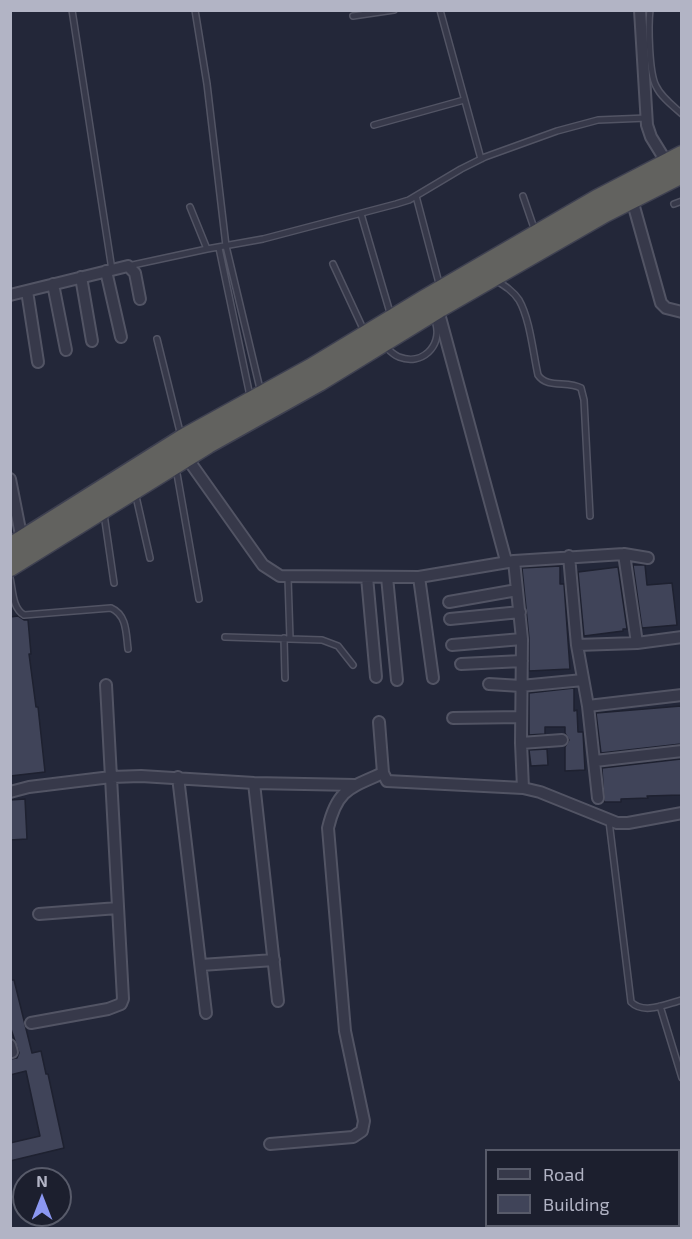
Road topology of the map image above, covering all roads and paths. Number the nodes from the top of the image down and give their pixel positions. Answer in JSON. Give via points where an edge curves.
{"nodes":[{"id":1,"x":72,"y":10,"type":"edge"},
{"id":2,"x":195,"y":10,"type":"edge"},
{"id":3,"x":394,"y":10,"type":"edge"},
{"id":4,"x":440,"y":10,"type":"edge"},
{"id":5,"x":640,"y":10,"type":"edge"},
{"id":6,"x":650,"y":10,"type":"edge"},
{"id":7,"x":353,"y":16,"type":"dead end"},
{"id":8,"x":464,"y":100,"type":"junction"},
{"id":9,"x":681,"y":114,"type":"edge"},
{"id":10,"x":647,"y":118,"type":"junction"},
{"id":11,"x":374,"y":125,"type":"dead end"},
{"id":12,"x":481,"y":159,"type":"junction"},
{"id":13,"x":677,"y":164,"type":"edge"},
{"id":14,"x":629,"y":191,"type":"junction"},
{"id":15,"x":416,"y":196,"type":"junction"},
{"id":16,"x":523,"y":196,"type":"dead end"},
{"id":17,"x":681,"y":201,"type":"edge"},
{"id":18,"x":674,"y":204,"type":"dead end"},
{"id":19,"x":190,"y":207,"type":"dead end"},
{"id":20,"x":361,"y":214,"type":"junction"},
{"id":21,"x":536,"y":234,"type":"junction"},
{"id":22,"x":226,"y":246,"type":"junction"},
{"id":23,"x":219,"y":248,"type":"junction"},
{"id":24,"x":207,"y":249,"type":"junction"},
{"id":25,"x":333,"y":264,"type":"dead end"},
{"id":26,"x":128,"y":266,"type":"junction"},
{"id":27,"x":109,"y":271,"type":"junction"},
{"id":28,"x":81,"y":278,"type":"junction"},
{"id":29,"x":493,"y":278,"type":"junction"},
{"id":30,"x":53,"y":284,"type":"junction"},
{"id":31,"x":27,"y":291,"type":"junction"},
{"id":32,"x":10,"y":295,"type":"edge"},
{"id":33,"x":140,"y":299,"type":"dead end"},
{"id":34,"x":436,"y":301,"type":"junction"},
{"id":35,"x":681,"y":312,"type":"edge"},
{"id":36,"x":392,"y":319,"type":"junction"},
{"id":37,"x":366,"y":335,"type":"junction"},
{"id":38,"x":121,"y":337,"type":"dead end"},
{"id":39,"x":157,"y":339,"type":"dead end"},
{"id":40,"x":92,"y":340,"type":"dead end"},
{"id":41,"x":383,"y":344,"type":"junction"},
{"id":42,"x":66,"y":350,"type":"dead end"},
{"id":43,"x":38,"y":362,"type":"dead end"},
{"id":44,"x":256,"y":398,"type":"junction"},
{"id":45,"x":179,"y":452,"type":"junction"},
{"id":46,"x":10,"y":479,"type":"edge"},
{"id":47,"x":134,"y":490,"type":"junction"},
{"id":48,"x":103,"y":509,"type":"junction"},
{"id":49,"x":590,"y":516,"type":"dead end"},
{"id":50,"x":16,"y":544,"type":"edge"},
{"id":51,"x":624,"y":554,"type":"junction"},
{"id":52,"x":569,"y":556,"type":"junction"},
{"id":53,"x":150,"y":558,"type":"dead end"},
{"id":54,"x":648,"y":558,"type":"dead end"},
{"id":55,"x":510,"y":561,"type":"junction"},
{"id":56,"x":10,"y":567,"type":"edge"},
{"id":57,"x":367,"y":577,"type":"junction"},
{"id":58,"x":387,"y":577,"type":"junction"},
{"id":59,"x":419,"y":577,"type":"junction"},
{"id":60,"x":10,"y":578,"type":"edge"},
{"id":61,"x":288,"y":578,"type":"junction"},
{"id":62,"x":114,"y":583,"type":"dead end"},
{"id":63,"x":518,"y":590,"type":"junction"},
{"id":64,"x":199,"y":599,"type":"dead end"},
{"id":65,"x":449,"y":602,"type":"dead end"},
{"id":66,"x":520,"y":612,"type":"junction"},
{"id":67,"x":450,"y":619,"type":"dead end"},
{"id":68,"x":681,"y":637,"type":"edge"},
{"id":69,"x":225,"y":638,"type":"dead end"},
{"id":70,"x":287,"y":638,"type":"junction"},
{"id":71,"x":522,"y":639,"type":"junction"},
{"id":72,"x":637,"y":643,"type":"junction"},
{"id":73,"x":452,"y":645,"type":"dead end"},
{"id":74,"x":577,"y":645,"type":"junction"},
{"id":75,"x":128,"y":648,"type":"dead end"},
{"id":76,"x":522,"y":661,"type":"junction"},
{"id":77,"x":461,"y":664,"type":"dead end"},
{"id":78,"x":353,"y":665,"type":"dead end"},
{"id":79,"x":376,"y":677,"type":"dead end"},
{"id":80,"x":285,"y":678,"type":"dead end"},
{"id":81,"x":433,"y":678,"type":"dead end"},
{"id":82,"x":397,"y":680,"type":"dead end"},
{"id":83,"x":583,"y":680,"type":"junction"},
{"id":84,"x":489,"y":684,"type":"dead end"},
{"id":85,"x":106,"y":686,"type":"dead end"},
{"id":86,"x":521,"y":686,"type":"junction"},
{"id":87,"x":681,"y":695,"type":"edge"},
{"id":88,"x":588,"y":705,"type":"junction"},
{"id":89,"x":521,"y":717,"type":"junction"},
{"id":90,"x":453,"y":718,"type":"dead end"},
{"id":91,"x":379,"y":722,"type":"dead end"},
{"id":92,"x":562,"y":740,"type":"dead end"},
{"id":93,"x":521,"y":743,"type":"junction"},
{"id":94,"x":681,"y":751,"type":"edge"},
{"id":95,"x":594,"y":761,"type":"junction"},
{"id":96,"x":383,"y":773,"type":"junction"},
{"id":97,"x":111,"y":777,"type":"junction"},
{"id":98,"x":178,"y":777,"type":"junction"},
{"id":99,"x":254,"y":783,"type":"junction"},
{"id":100,"x":355,"y":785,"type":"junction"},
{"id":101,"x":523,"y":788,"type":"junction"},
{"id":102,"x":10,"y":792,"type":"edge"},
{"id":103,"x":598,"y":798,"type":"dead end"},
{"id":104,"x":681,"y":813,"type":"edge"},
{"id":105,"x":609,"y":821,"type":"junction"},
{"id":106,"x":118,"y":908,"type":"junction"},
{"id":107,"x":39,"y":914,"type":"dead end"},
{"id":108,"x":274,"y":960,"type":"junction"},
{"id":109,"x":201,"y":965,"type":"junction"},
{"id":110,"x":681,"y":1000,"type":"edge"},
{"id":111,"x":278,"y":1001,"type":"dead end"},
{"id":112,"x":660,"y":1006,"type":"junction"},
{"id":113,"x":206,"y":1013,"type":"dead end"},
{"id":114,"x":31,"y":1023,"type":"dead end"},
{"id":115,"x":681,"y":1078,"type":"edge"},
{"id":116,"x":270,"y":1144,"type":"dead end"}],
"edges":[{"from":1,"to":27,"type":"lane"},
{"from":2,"to":22,"type":"lane"},
{"from":3,"to":7,"type":"lane"},
{"from":4,"to":8,"type":"lane"},
{"from":5,"to":10,"type":"street"},
{"from":6,"to":9,"type":"lane","via":[[654,83]]},
{"from":8,"to":11,"type":"lane"},
{"from":8,"to":12,"type":"lane"},
{"from":10,"to":12,"type":"lane","via":[[581,124]]},
{"from":10,"to":13,"type":"street","via":[[651,137]]},
{"from":12,"to":15,"type":"lane"},
{"from":13,"to":14,"type":"highway"},
{"from":14,"to":21,"type":"highway"},
{"from":14,"to":29,"type":"highway"},
{"from":14,"to":35,"type":"street","via":[[661,303]]},
{"from":15,"to":20,"type":"lane"},
{"from":15,"to":34,"type":"lane"},
{"from":16,"to":21,"type":"lane"},
{"from":17,"to":18,"type":"lane"},
{"from":19,"to":24,"type":"lane"},
{"from":20,"to":22,"type":"lane"},
{"from":20,"to":36,"type":"lane"},
{"from":21,"to":34,"type":"highway"},
{"from":22,"to":23,"type":"lane"},
{"from":22,"to":44,"type":"lane"},
{"from":23,"to":24,"type":"lane"},
{"from":23,"to":44,"type":"lane"},
{"from":24,"to":26,"type":"lane"},
{"from":25,"to":37,"type":"lane"},
{"from":26,"to":27,"type":"street"},
{"from":26,"to":33,"type":"street","via":[[135,273]]},
{"from":27,"to":28,"type":"street"},
{"from":27,"to":38,"type":"street"},
{"from":28,"to":30,"type":"street"},
{"from":28,"to":40,"type":"street"},
{"from":29,"to":34,"type":"highway"},
{"from":29,"to":49,"type":"lane","via":[[510,289],[519,301],[541,380],[581,388]]},
{"from":30,"to":31,"type":"street"},
{"from":30,"to":42,"type":"street"},
{"from":31,"to":32,"type":"street"},
{"from":31,"to":43,"type":"street"},
{"from":34,"to":36,"type":"highway"},
{"from":34,"to":41,"type":"highway"},
{"from":34,"to":41,"type":"lane","via":[[437,342],[430,351],[407,359],[396,357]]},
{"from":34,"to":55,"type":"street"},
{"from":36,"to":37,"type":"highway"},
{"from":37,"to":44,"type":"highway"},
{"from":39,"to":45,"type":"lane"},
{"from":41,"to":45,"type":"highway"},
{"from":44,"to":45,"type":"highway"},
{"from":45,"to":47,"type":"highway"},
{"from":45,"to":50,"type":"highway"},
{"from":45,"to":61,"type":"street","via":[[263,565]]},
{"from":45,"to":64,"type":"lane"},
{"from":46,"to":50,"type":"street"},
{"from":47,"to":48,"type":"highway"},
{"from":47,"to":53,"type":"lane"},
{"from":48,"to":56,"type":"highway"},
{"from":48,"to":62,"type":"lane"},
{"from":51,"to":52,"type":"street"},
{"from":51,"to":54,"type":"street"},
{"from":51,"to":72,"type":"street"},
{"from":52,"to":55,"type":"street"},
{"from":52,"to":74,"type":"street"},
{"from":55,"to":59,"type":"street"},
{"from":55,"to":63,"type":"street"},
{"from":57,"to":58,"type":"street"},
{"from":57,"to":61,"type":"street"},
{"from":57,"to":79,"type":"street"},
{"from":58,"to":59,"type":"street"},
{"from":58,"to":82,"type":"street"},
{"from":59,"to":81,"type":"street"},
{"from":60,"to":75,"type":"lane","via":[[15,606],[24,615],[111,608],[119,612]]},
{"from":61,"to":70,"type":"lane"},
{"from":63,"to":65,"type":"street"},
{"from":63,"to":66,"type":"street"},
{"from":66,"to":67,"type":"street"},
{"from":66,"to":71,"type":"street"},
{"from":68,"to":72,"type":"street"},
{"from":69,"to":70,"type":"lane"},
{"from":70,"to":78,"type":"lane","via":[[332,642]]},
{"from":70,"to":80,"type":"lane"},
{"from":71,"to":73,"type":"street"},
{"from":71,"to":76,"type":"street"},
{"from":72,"to":74,"type":"street"},
{"from":74,"to":83,"type":"street"},
{"from":76,"to":77,"type":"street"},
{"from":76,"to":86,"type":"street"},
{"from":83,"to":86,"type":"street"},
{"from":83,"to":88,"type":"street"},
{"from":84,"to":86,"type":"street"},
{"from":85,"to":97,"type":"street"},
{"from":86,"to":89,"type":"street"},
{"from":87,"to":88,"type":"street"},
{"from":88,"to":95,"type":"street"},
{"from":89,"to":90,"type":"street"},
{"from":89,"to":93,"type":"street"},
{"from":91,"to":96,"type":"street"},
{"from":92,"to":93,"type":"street"},
{"from":93,"to":101,"type":"street"},
{"from":94,"to":95,"type":"street"},
{"from":95,"to":103,"type":"street"},
{"from":96,"to":100,"type":"street"},
{"from":96,"to":101,"type":"street","via":[[387,781],[396,783]]},
{"from":97,"to":98,"type":"street"},
{"from":97,"to":102,"type":"street"},
{"from":97,"to":106,"type":"street"},
{"from":98,"to":99,"type":"street"},
{"from":98,"to":109,"type":"street"},
{"from":99,"to":100,"type":"street"},
{"from":99,"to":108,"type":"street"},
{"from":100,"to":116,"type":"street","via":[[333,807],[328,828],[345,1031],[364,1121],[362,1131],[353,1137]]},
{"from":101,"to":105,"type":"street"},
{"from":104,"to":105,"type":"street","via":[[628,823]]},
{"from":105,"to":112,"type":"lane","via":[[631,1002],[637,1008]]},
{"from":106,"to":107,"type":"street"},
{"from":106,"to":114,"type":"street","via":[[121,1004]]},
{"from":108,"to":109,"type":"street"},
{"from":108,"to":111,"type":"street"},
{"from":109,"to":113,"type":"street"},
{"from":110,"to":112,"type":"lane"},
{"from":112,"to":115,"type":"lane"}]}
